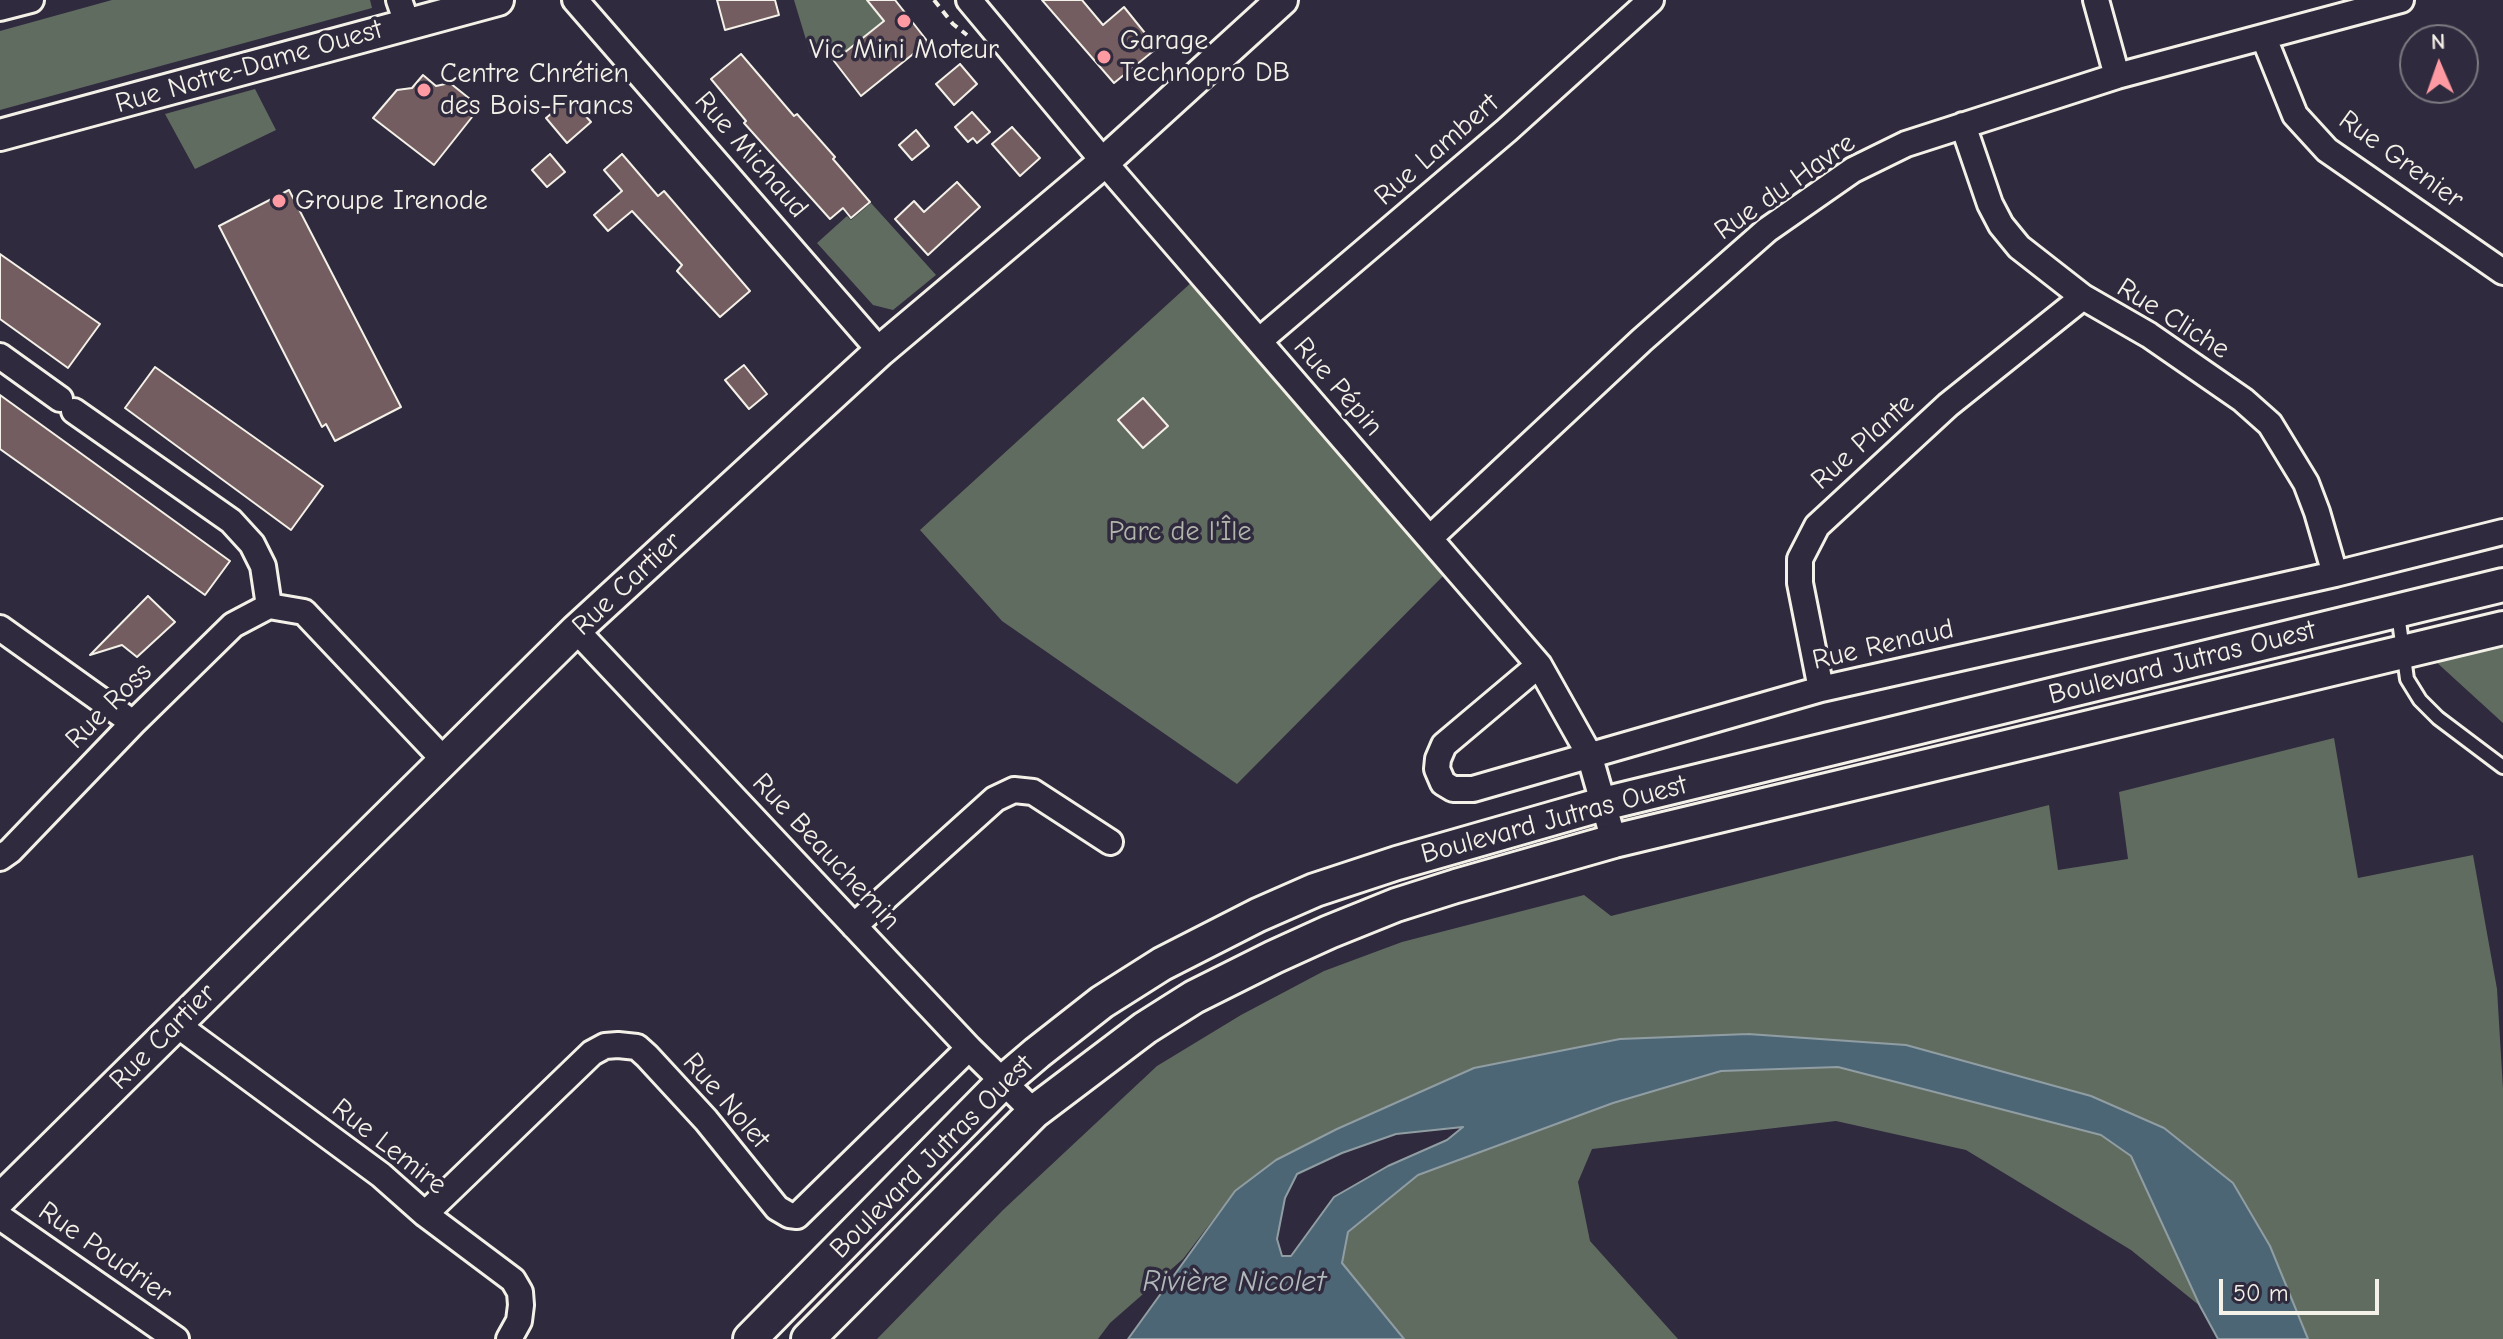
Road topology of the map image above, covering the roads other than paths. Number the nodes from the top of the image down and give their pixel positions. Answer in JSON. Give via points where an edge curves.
{"nodes":[{"id":1,"x":31,"y":0,"type":"edge"},
{"id":2,"x":498,"y":0,"type":"edge"},
{"id":3,"x":575,"y":0,"type":"edge"},
{"id":4,"x":969,"y":0,"type":"edge"},
{"id":5,"x":1282,"y":0,"type":"edge"},
{"id":6,"x":1651,"y":0,"type":"edge"},
{"id":7,"x":2096,"y":0,"type":"edge"},
{"id":8,"x":2401,"y":0,"type":"edge"},
{"id":9,"x":0,"y":8,"type":"edge"},
{"id":10,"x":403,"y":11,"type":"edge"},
{"id":11,"x":2264,"y":38,"type":"junction"},
{"id":12,"x":2117,"y":76,"type":"junction"},
{"id":13,"x":1963,"y":125,"type":"junction"},
{"id":14,"x":0,"y":135,"type":"edge"},
{"id":15,"x":1104,"y":162,"type":"junction"},
{"id":16,"x":2503,"y":272,"type":"edge"},
{"id":17,"x":2083,"y":297,"type":"junction"},
{"id":18,"x":1259,"y":341,"type":"junction"},
{"id":19,"x":880,"y":351,"type":"junction"},
{"id":20,"x":0,"y":356,"type":"edge"},
{"id":21,"x":2503,"y":532,"type":"edge"},
{"id":22,"x":1430,"y":538,"type":"junction"},
{"id":23,"x":2335,"y":574,"type":"junction"},
{"id":24,"x":2503,"y":585,"type":"edge"},
{"id":25,"x":269,"y":606,"type":"junction"},
{"id":26,"x":2397,"y":611,"type":"junction"},
{"id":27,"x":0,"y":628,"type":"edge"},
{"id":28,"x":2503,"y":628,"type":"edge"},
{"id":29,"x":576,"y":630,"type":"junction"},
{"id":30,"x":2404,"y":652,"type":"junction"},
{"id":31,"x":1539,"y":665,"type":"junction"},
{"id":32,"x":1821,"y":689,"type":"junction"},
{"id":33,"x":133,"y":723,"type":"junction"},
{"id":34,"x":1589,"y":754,"type":"junction"},
{"id":35,"x":444,"y":760,"type":"junction"},
{"id":36,"x":2503,"y":767,"type":"edge"},
{"id":37,"x":1603,"y":804,"type":"junction"},
{"id":38,"x":1614,"y":841,"type":"junction"},
{"id":39,"x":1110,"y":842,"type":"dead end"},
{"id":40,"x":0,"y":858,"type":"edge"},
{"id":41,"x":854,"y":926,"type":"junction"},
{"id":42,"x":176,"y":1024,"type":"junction"},
{"id":43,"x":969,"y":1048,"type":"junction"},
{"id":44,"x":1003,"y":1082,"type":"junction"},
{"id":45,"x":1034,"y":1112,"type":"junction"},
{"id":46,"x":0,"y":1199,"type":"edge"},
{"id":47,"x":425,"y":1214,"type":"junction"},
{"id":48,"x":0,"y":1217,"type":"edge"},
{"id":49,"x":176,"y":1339,"type":"edge"},
{"id":50,"x":509,"y":1339,"type":"edge"},
{"id":51,"x":750,"y":1339,"type":"edge"},
{"id":52,"x":808,"y":1339,"type":"edge"}],
"edges":[{"from":1,"to":9,"type":"street"},
{"from":2,"to":10,"type":"street","name":"Rue Notre-Dame Ouest"},
{"from":3,"to":19,"type":"street","name":"Rue Michaud"},
{"from":4,"to":15,"type":"street","name":"Rue Pépin"},
{"from":5,"to":15,"type":"street","name":"Rue Cartier"},
{"from":6,"to":18,"type":"street","name":"Rue Lambert"},
{"from":7,"to":12,"type":"street"},
{"from":8,"to":11,"type":"street","name":"Rue du Havre"},
{"from":10,"to":14,"type":"street","name":"Rue Notre-Dame Ouest"},
{"from":11,"to":12,"type":"street","name":"Rue du Havre"},
{"from":11,"to":16,"type":"street","name":"Rue Grenier","via":[[2295,115],[2327,150]]},
{"from":12,"to":13,"type":"street","name":"Rue du Havre"},
{"from":13,"to":17,"type":"street","name":"Rue Cliche","via":[[2001,225],[2019,247]]},
{"from":13,"to":22,"type":"street","name":"Rue du Havre","via":[[1853,170],[1767,230]]},
{"from":15,"to":18,"type":"street","name":"Rue Pépin"},
{"from":15,"to":19,"type":"street","name":"Rue Cartier"},
{"from":17,"to":23,"type":"street","name":"Rue Cliche","via":[[2149,335],[2270,424],[2306,483]]},
{"from":17,"to":32,"type":"street","name":"Rue Plante","via":[[1948,405],[1817,526],[1800,559],[1800,583]]},
{"from":18,"to":22,"type":"street","name":"Rue Pépin"},
{"from":19,"to":29,"type":"street","name":"Rue Cartier"},
{"from":20,"to":25,"type":"street","via":[[231,521],[263,566]]},
{"from":21,"to":23,"type":"street","name":"Rue Renaud"},
{"from":22,"to":31,"type":"street","name":"Rue Pépin"},
{"from":23,"to":32,"type":"street","name":"Rue Renaud"},
{"from":24,"to":26,"type":"main road","name":"Boulevard Jutras Ouest"},
{"from":25,"to":33,"type":"street","name":"Rue Ross","via":[[233,625]]},
{"from":25,"to":35,"type":"street","via":[[304,612]]},
{"from":26,"to":30,"type":"lane"},
{"from":26,"to":37,"type":"main road","name":"Boulevard Jutras Ouest"},
{"from":27,"to":33,"type":"street"},
{"from":28,"to":30,"type":"main road","name":"Boulevard Jutras Ouest"},
{"from":29,"to":35,"type":"street","name":"Rue Cartier"},
{"from":29,"to":41,"type":"street","name":"Rue Beauchemin"},
{"from":30,"to":36,"type":"lane","via":[[2407,679],[2420,700]]},
{"from":30,"to":38,"type":"main road","name":"Boulevard Jutras Ouest"},
{"from":31,"to":34,"type":"street","name":"Rue Pépin"},
{"from":31,"to":34,"type":"street","name":"Rue Renaud","via":[[1444,745],[1437,769],[1443,783],[1473,789]]},
{"from":32,"to":34,"type":"street","name":"Rue Renaud"},
{"from":33,"to":40,"type":"street","name":"Rue Ross"},
{"from":34,"to":37,"type":"street","name":"Rue Pépin"},
{"from":35,"to":42,"type":"street","name":"Rue Cartier"},
{"from":37,"to":38,"type":"street","name":"Rue Pépin"},
{"from":37,"to":44,"type":"main road","name":"Boulevard Jutras Ouest","via":[[1397,863],[1258,915],[1102,1002]]},
{"from":38,"to":45,"type":"main road","name":"Boulevard Jutras Ouest","via":[[1396,905],[1274,957],[1145,1028]]},
{"from":39,"to":41,"type":"street","via":[[1033,792],[1014,790],[995,799]]},
{"from":41,"to":43,"type":"street","name":"Rue Beauchemin"},
{"from":42,"to":46,"type":"street","name":"Rue Cartier"},
{"from":42,"to":47,"type":"street","name":"Rue Lemire","via":[[381,1175]]},
{"from":43,"to":44,"type":"street","name":"Rue Beauchemin"},
{"from":43,"to":47,"type":"street","name":"Rue Nolet","via":[[797,1216],[777,1208],[647,1056],[637,1047],[618,1045],[592,1053]]},
{"from":44,"to":45,"type":"street","name":"Rue Beauchemin"},
{"from":44,"to":51,"type":"main road","name":"Boulevard Jutras Ouest"},
{"from":45,"to":52,"type":"main road","name":"Boulevard Jutras Ouest"},
{"from":47,"to":50,"type":"street","name":"Rue Lemire","via":[[513,1280],[521,1305]]},
{"from":48,"to":49,"type":"street","name":"Rue Poudrier"}]}
